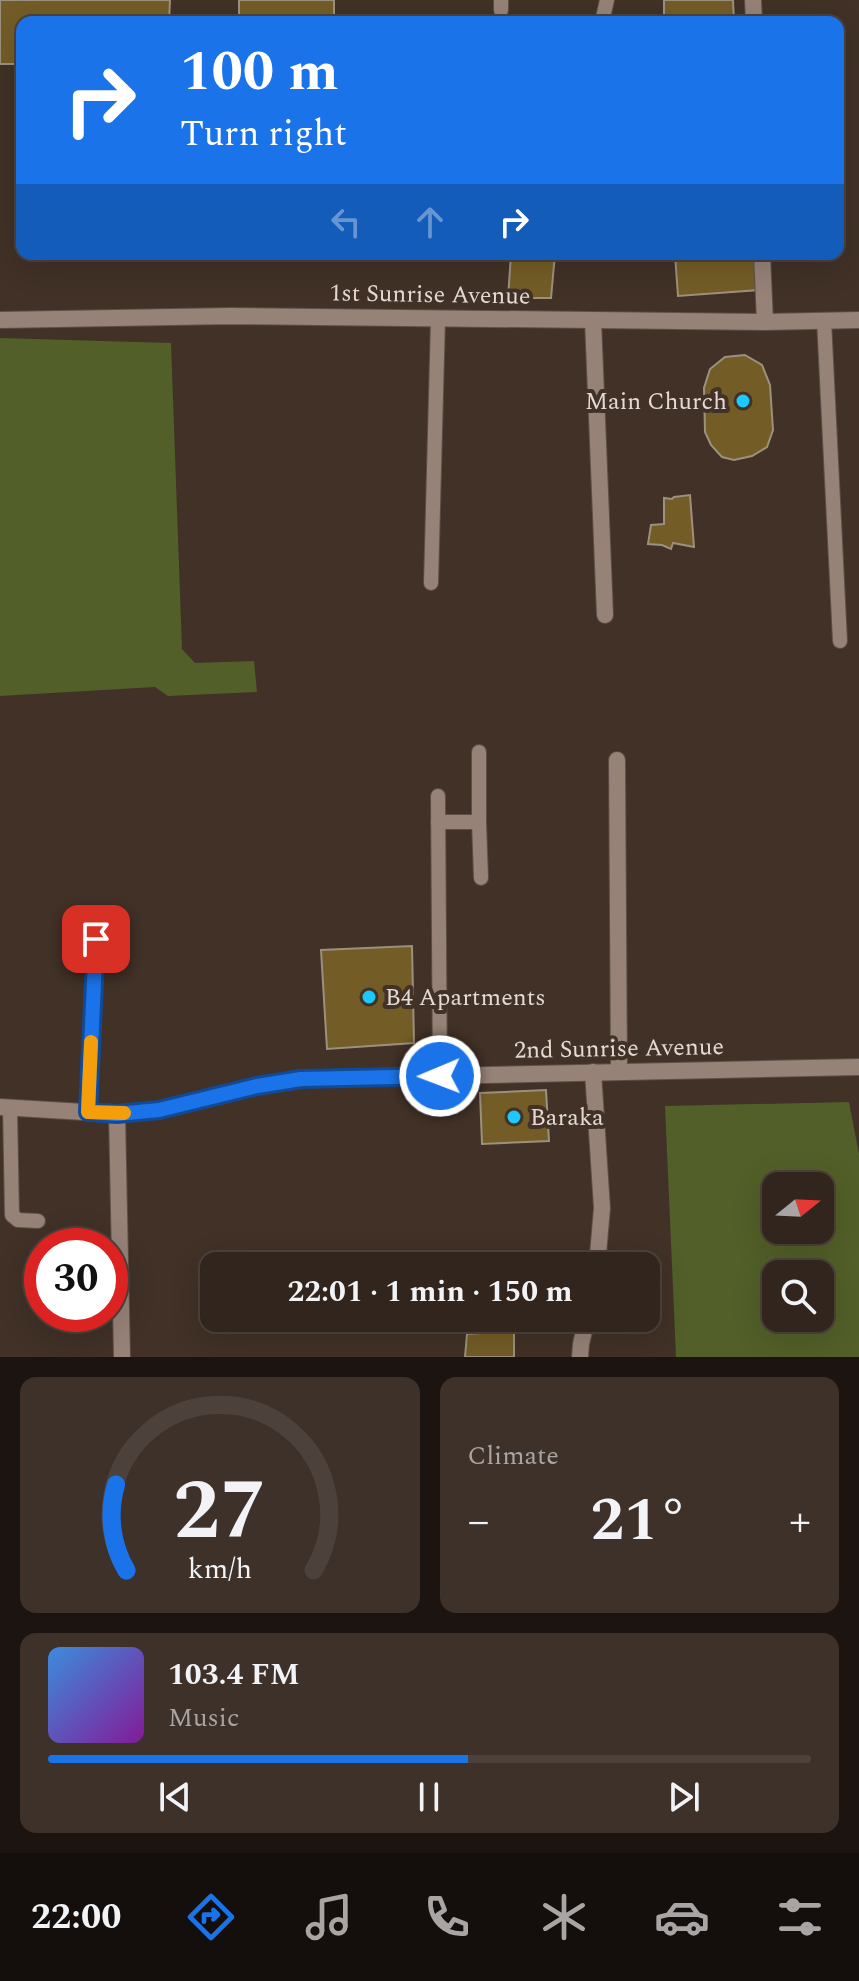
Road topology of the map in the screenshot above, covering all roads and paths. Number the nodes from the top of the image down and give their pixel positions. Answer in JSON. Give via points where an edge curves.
{"nodes":[{"id":1,"x":762,"y":260,"type":"edge"},
{"id":2,"x":438,"y":319,"type":"junction"},
{"id":3,"x":0,"y":320,"type":"edge"},
{"id":4,"x":593,"y":320,"type":"junction"},
{"id":5,"x":824,"y":320,"type":"junction"},
{"id":6,"x":859,"y":320,"type":"edge"},
{"id":7,"x":765,"y":322,"type":"junction"},
{"id":8,"x":431,"y":583,"type":"dead end"},
{"id":9,"x":605,"y":615,"type":"dead end"},
{"id":10,"x":840,"y":641,"type":"dead end"},
{"id":11,"x":479,"y":752,"type":"dead end"},
{"id":12,"x":617,"y":760,"type":"dead end"},
{"id":13,"x":438,"y":796,"type":"dead end"},
{"id":14,"x":438,"y":822,"type":"junction"},
{"id":15,"x":479,"y":822,"type":"junction"},
{"id":16,"x":481,"y":878,"type":"dead end"},
{"id":17,"x":96,"y":939,"type":"dead end"},
{"id":18,"x":859,"y":1067,"type":"edge"},
{"id":19,"x":619,"y":1071,"type":"junction"},
{"id":20,"x":593,"y":1072,"type":"junction"},
{"id":21,"x":440,"y":1076,"type":"junction"},
{"id":22,"x":5,"y":1107,"type":"edge"},
{"id":23,"x":88,"y":1112,"type":"junction"},
{"id":24,"x":117,"y":1114,"type":"junction"},
{"id":25,"x":38,"y":1221,"type":"dead end"},
{"id":26,"x":598,"y":1252,"type":"edge"},
{"id":27,"x":584,"y":1332,"type":"edge"},
{"id":28,"x":122,"y":1357,"type":"edge"},
{"id":29,"x":580,"y":1357,"type":"edge"}],
"edges":[{"from":1,"to":7,"type":"street"},
{"from":2,"to":3,"type":"street","name":"1st Sunrise Avenue"},
{"from":2,"to":4,"type":"street","name":"1st Sunrise Avenue"},
{"from":2,"to":8,"type":"lane"},
{"from":4,"to":7,"type":"street","name":"1st Sunrise Avenue"},
{"from":4,"to":9,"type":"street"},
{"from":5,"to":6,"type":"street","name":"1st Sunrise Avenue"},
{"from":5,"to":7,"type":"street","name":"1st Sunrise Avenue"},
{"from":5,"to":10,"type":"lane"},
{"from":11,"to":15,"type":"lane"},
{"from":12,"to":19,"type":"street"},
{"from":13,"to":14,"type":"lane"},
{"from":14,"to":15,"type":"lane"},
{"from":14,"to":21,"type":"lane"},
{"from":15,"to":16,"type":"lane"},
{"from":17,"to":23,"type":"lane"},
{"from":18,"to":19,"type":"street","name":"2nd Sunrise Avenue"},
{"from":19,"to":20,"type":"street","name":"2nd Sunrise Avenue"},
{"from":20,"to":21,"type":"street","name":"2nd Sunrise Avenue"},
{"from":20,"to":26,"type":"street","via":[[602,1208]]},
{"from":21,"to":24,"type":"street","name":"2nd Sunrise Avenue","via":[[301,1079]]},
{"from":22,"to":23,"type":"street","name":"2nd Sunrise Avenue"},
{"from":22,"to":25,"type":"lane","via":[[12,1215]]},
{"from":23,"to":24,"type":"street","name":"2nd Sunrise Avenue"},
{"from":24,"to":28,"type":"street"},
{"from":27,"to":29,"type":"street"}]}
